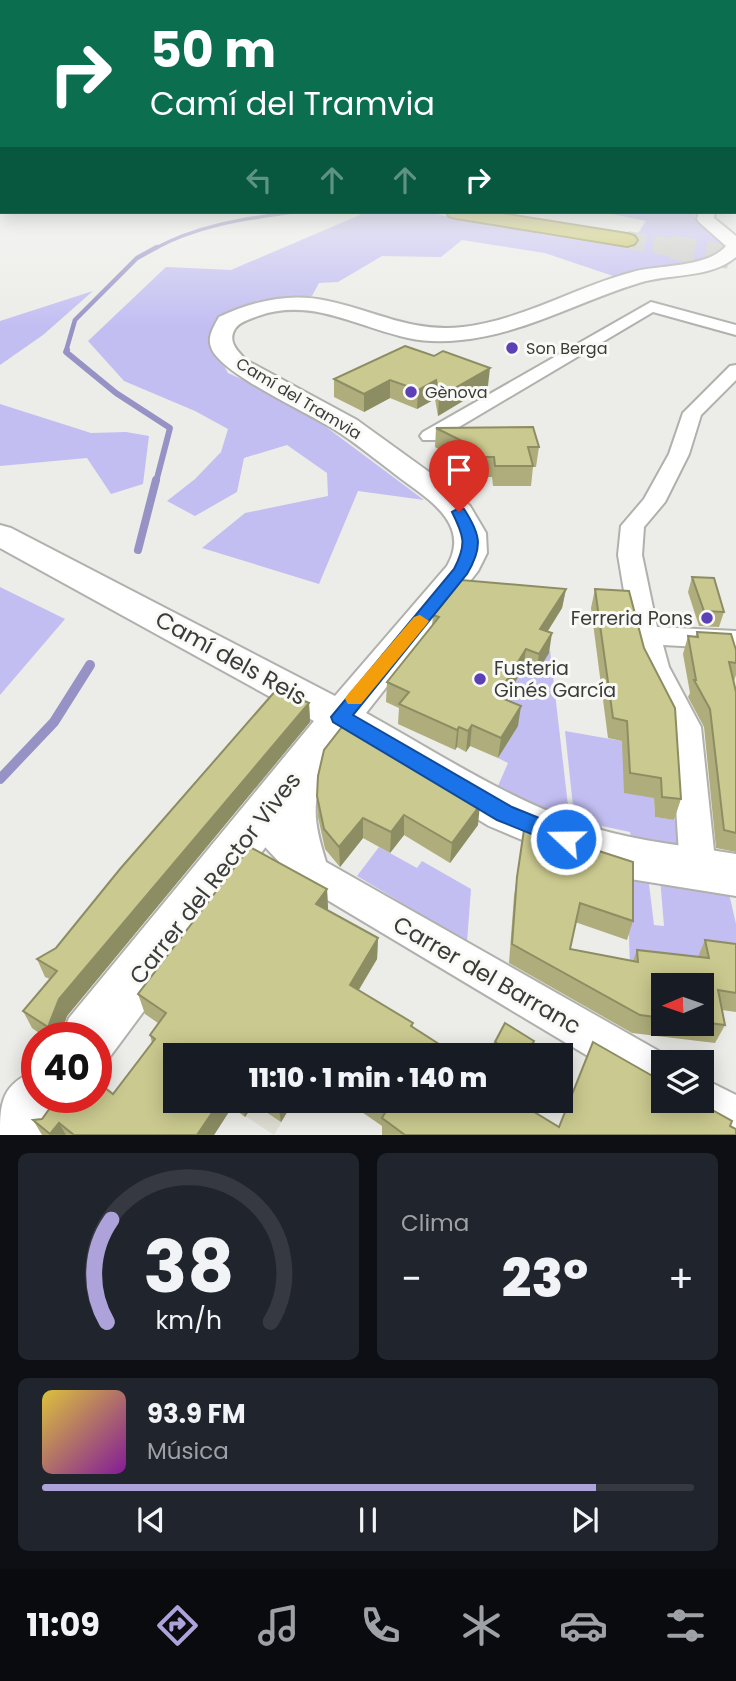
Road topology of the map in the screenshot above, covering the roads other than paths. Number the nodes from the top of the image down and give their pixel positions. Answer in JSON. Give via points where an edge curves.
{"nodes":[{"id":1,"x":529,"y":221,"type":"edge"},
{"id":2,"x":581,"y":221,"type":"edge"},
{"id":3,"x":707,"y":221,"type":"tunnel mouth"},
{"id":4,"x":736,"y":330,"type":"edge"},
{"id":5,"x":733,"y":376,"type":"edge"},
{"id":6,"x":430,"y":436,"type":"dead end"},
{"id":7,"x":0,"y":535,"type":"edge"},
{"id":8,"x":646,"y":635,"type":"junction"},
{"id":9,"x":736,"y":640,"type":"edge"},
{"id":10,"x":329,"y":732,"type":"junction"},
{"id":11,"x":261,"y":820,"type":"junction"},
{"id":12,"x":311,"y":872,"type":"junction"},
{"id":13,"x":717,"y":872,"type":"edge"},
{"id":14,"x":102,"y":1022,"type":"edge"},
{"id":15,"x":651,"y":1070,"type":"edge"},
{"id":16,"x":714,"y":1107,"type":"edge"},
{"id":17,"x":29,"y":1113,"type":"edge"},
{"id":18,"x":736,"y":1120,"type":"edge"},
{"id":19,"x":12,"y":1135,"type":"edge"}],
"edges":[{"from":1,"to":2,"type":"highway","via":[[634,234]]},
{"from":3,"to":10,"type":"street","name":"Camí del Tramvia","via":[[736,245],[732,253],[712,264],[651,273],[514,321],[465,333],[413,332],[313,304],[259,307],[227,322],[221,334],[222,348],[238,365],[348,426],[407,467],[459,512],[470,533],[471,552],[461,571]]},
{"from":4,"to":6,"type":"street","via":[[651,307]]},
{"from":5,"to":8,"type":"street","via":[[692,413],[679,454],[634,526],[630,555]]},
{"from":7,"to":10,"type":"street","name":"Camí dels Reis"},
{"from":8,"to":9,"type":"street"},
{"from":8,"to":13,"type":"street","via":[[655,667],[686,727]]},
{"from":10,"to":11,"type":"street","name":"Carrer del Rector Vives"},
{"from":10,"to":12,"type":"street","via":[[299,793],[295,815]]},
{"from":10,"to":13,"type":"street","name":"Camí dels Reis","via":[[545,831],[624,857]]},
{"from":11,"to":12,"type":"street","name":"Carrer del Barranc"},
{"from":11,"to":14,"type":"street","name":"Carrer del Rector Vives"},
{"from":12,"to":15,"type":"street","name":"Carrer del Barranc"},
{"from":16,"to":18,"type":"street"},
{"from":17,"to":19,"type":"street"}]}
